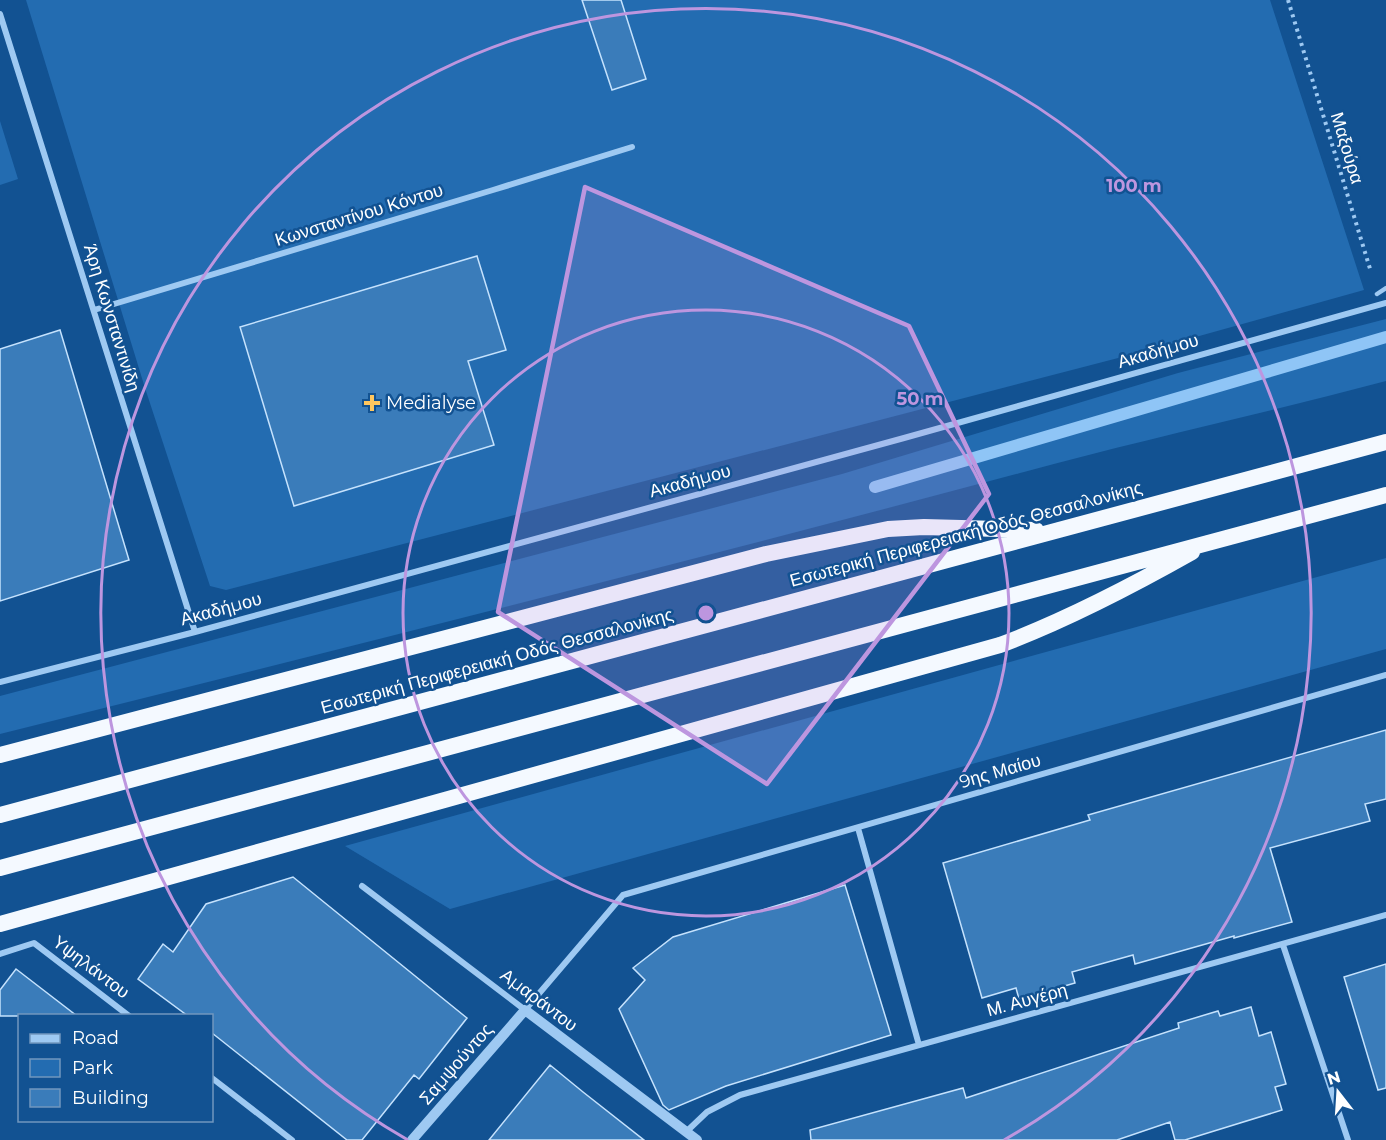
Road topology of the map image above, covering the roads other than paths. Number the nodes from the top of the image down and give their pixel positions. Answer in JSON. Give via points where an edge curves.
{"nodes":[{"id":1,"x":0,"y":14,"type":"edge"},
{"id":2,"x":632,"y":147,"type":"dead end"},
{"id":3,"x":1386,"y":288,"type":"edge"},
{"id":4,"x":1377,"y":294,"type":"road end"},
{"id":5,"x":1386,"y":303,"type":"edge"},
{"id":6,"x":94,"y":310,"type":"junction"},
{"id":7,"x":1386,"y":441,"type":"edge"},
{"id":8,"x":1386,"y":495,"type":"edge"},
{"id":9,"x":1055,"y":530,"type":"junction"},
{"id":10,"x":1214,"y":540,"type":"junction"},
{"id":11,"x":195,"y":632,"type":"junction"},
{"id":12,"x":1386,"y":675,"type":"edge"},
{"id":13,"x":0,"y":682,"type":"edge"},
{"id":14,"x":0,"y":755,"type":"edge"},
{"id":15,"x":0,"y":816,"type":"edge"},
{"id":16,"x":858,"y":828,"type":"junction"},
{"id":17,"x":0,"y":868,"type":"edge"},
{"id":18,"x":362,"y":886,"type":"dead end"},
{"id":19,"x":1386,"y":915,"type":"edge"},
{"id":20,"x":0,"y":924,"type":"edge"},
{"id":21,"x":1283,"y":945,"type":"junction"},
{"id":22,"x":0,"y":954,"type":"edge"},
{"id":23,"x":525,"y":1010,"type":"junction"},
{"id":24,"x":126,"y":1014,"type":"edge"},
{"id":25,"x":919,"y":1045,"type":"junction"},
{"id":26,"x":213,"y":1079,"type":"edge"},
{"id":27,"x":686,"y":1132,"type":"junction"},
{"id":28,"x":292,"y":1140,"type":"edge"},
{"id":29,"x":412,"y":1140,"type":"edge"},
{"id":30,"x":697,"y":1140,"type":"edge"},
{"id":31,"x":1348,"y":1140,"type":"edge"}],
"edges":[{"from":1,"to":6,"type":"street","name":"Άρη Κωνσταντινίδη"},
{"from":2,"to":6,"type":"street","name":"Κωνσταντίνου Κόντου"},
{"from":3,"to":4,"type":"lane"},
{"from":5,"to":11,"type":"street","name":"Ακαδήμου"},
{"from":6,"to":11,"type":"street","name":"Άρη Κωνσταντινίδη"},
{"from":7,"to":9,"type":"highway","name":"Εσωτερική Περιφερειακή Οδός Θεσσαλονίκης"},
{"from":8,"to":10,"type":"highway"},
{"from":9,"to":14,"type":"highway","via":[[888,529],[766,554]]},
{"from":9,"to":15,"type":"highway","name":"Εσωτερική Περιφερειακή Οδός Θεσσαλονίκης"},
{"from":10,"to":17,"type":"highway"},
{"from":10,"to":20,"type":"highway","via":[[1134,585],[1044,629],[1000,645]]},
{"from":11,"to":13,"type":"street","name":"Ακαδήμου"},
{"from":12,"to":16,"type":"street","name":"9ης Μαίου"},
{"from":16,"to":23,"type":"street","name":"9ης Μαίου","via":[[623,895]]},
{"from":16,"to":25,"type":"street"},
{"from":18,"to":23,"type":"street","name":"Αμαράντου"},
{"from":19,"to":21,"type":"street","name":"Μ. Αυγέρη"},
{"from":21,"to":25,"type":"street","name":"Μ. Αυγέρη"},
{"from":21,"to":31,"type":"street"},
{"from":22,"to":24,"type":"street","name":"Υψηλάντου","via":[[34,943]]},
{"from":23,"to":27,"type":"street","name":"Αμαράντου"},
{"from":23,"to":29,"type":"street","name":"Σαμψούντος"},
{"from":25,"to":27,"type":"street","name":"Μ. Αυγέρη","via":[[740,1095],[707,1112]]},
{"from":26,"to":28,"type":"street"},
{"from":27,"to":30,"type":"street","name":"Αμαράντου"}]}
